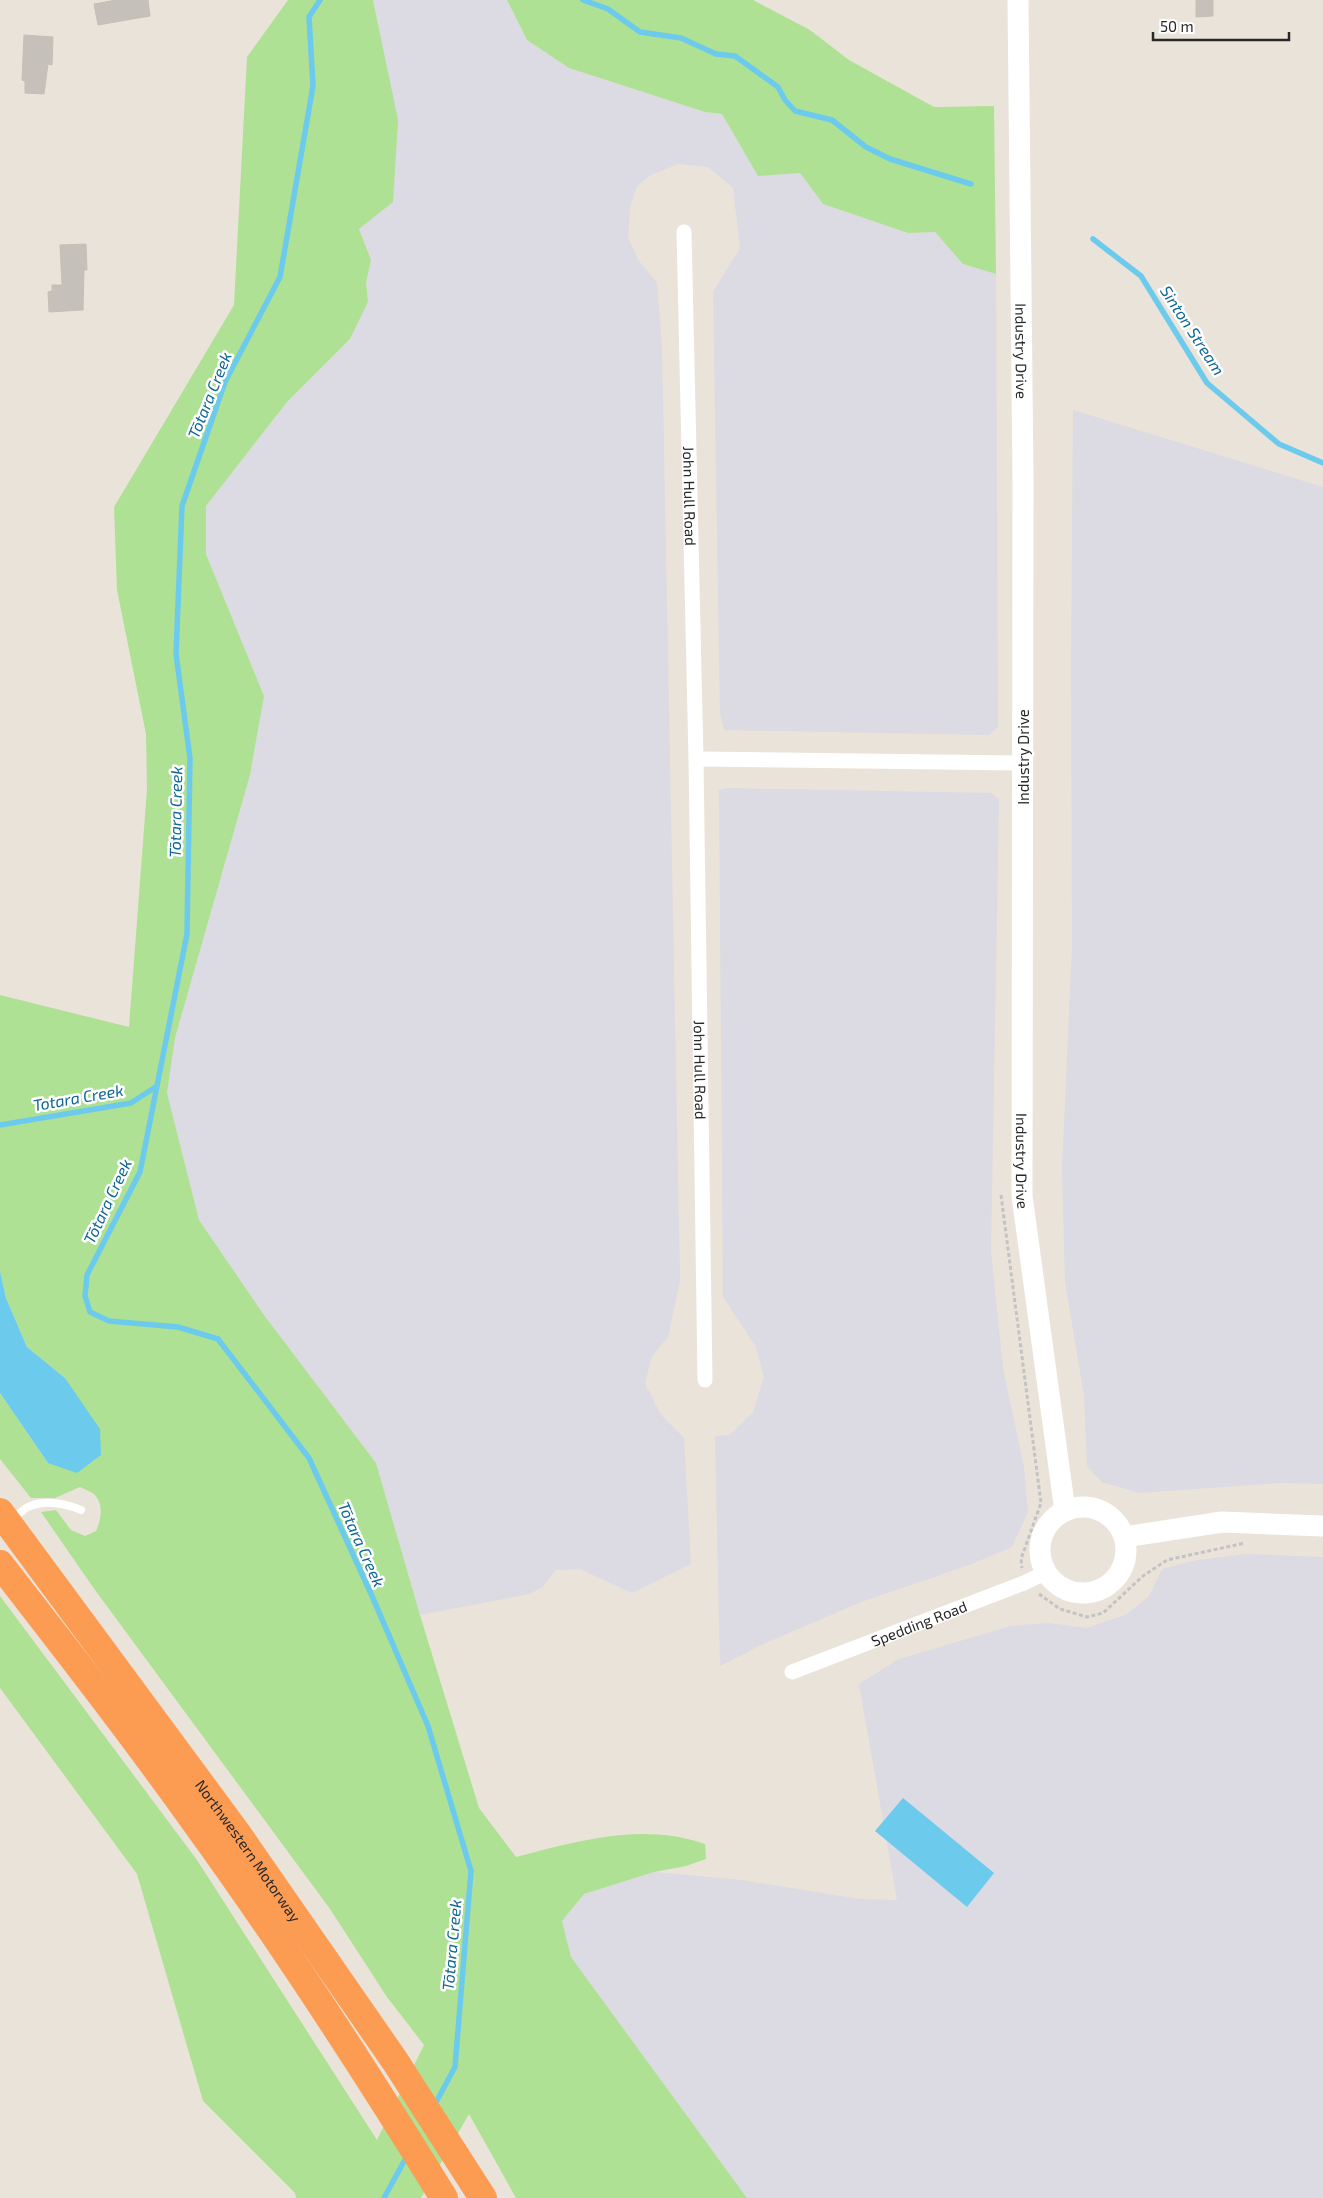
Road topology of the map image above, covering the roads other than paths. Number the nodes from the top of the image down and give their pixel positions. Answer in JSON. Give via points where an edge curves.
{"nodes":[{"id":1,"x":1018,"y":0,"type":"edge"},
{"id":2,"x":684,"y":232,"type":"dead end"},
{"id":3,"x":696,"y":759,"type":"junction"},
{"id":4,"x":1023,"y":763,"type":"junction"},
{"id":5,"x":705,"y":1380,"type":"dead end"},
{"id":6,"x":81,"y":1510,"type":"dead end"},
{"id":7,"x":1065,"y":1510,"type":"junction"},
{"id":8,"x":4,"y":1518,"type":"edge"},
{"id":9,"x":1323,"y":1526,"type":"edge"},
{"id":10,"x":1124,"y":1537,"type":"junction"},
{"id":11,"x":0,"y":1564,"type":"edge"},
{"id":12,"x":1045,"y":1573,"type":"junction"},
{"id":13,"x":792,"y":1672,"type":"dead end"},
{"id":14,"x":444,"y":2198,"type":"edge"},
{"id":15,"x":483,"y":2198,"type":"edge"}],
"edges":[{"from":1,"to":4,"type":"street","name":"Industry Drive","via":[[1024,480]]},
{"from":2,"to":3,"type":"street","name":"John Hull Road"},
{"from":3,"to":4,"type":"street"},
{"from":3,"to":5,"type":"street","name":"John Hull Road"},
{"from":4,"to":7,"type":"street","name":"Industry Drive","via":[[1022,1196]]},
{"from":6,"to":8,"type":"lane","via":[[60,1504],[30,1506]]},
{"from":7,"to":10,"type":"street","via":[[1094,1508],[1108,1514]]},
{"from":7,"to":12,"type":"street","via":[[1052,1519],[1039,1545]]},
{"from":8,"to":15,"type":"highway","name":"Northwestern Motorway","via":[[237,1833],[395,2061]]},
{"from":9,"to":10,"type":"street","via":[[1222,1522]]},
{"from":10,"to":12,"type":"street","via":[[1124,1565],[1112,1582],[1094,1592],[1066,1591]]},
{"from":11,"to":14,"type":"highway","name":"Northwestern Motorway","via":[[195,1822],[378,2091]]},
{"from":12,"to":13,"type":"street","name":"Spedding Road"}]}
